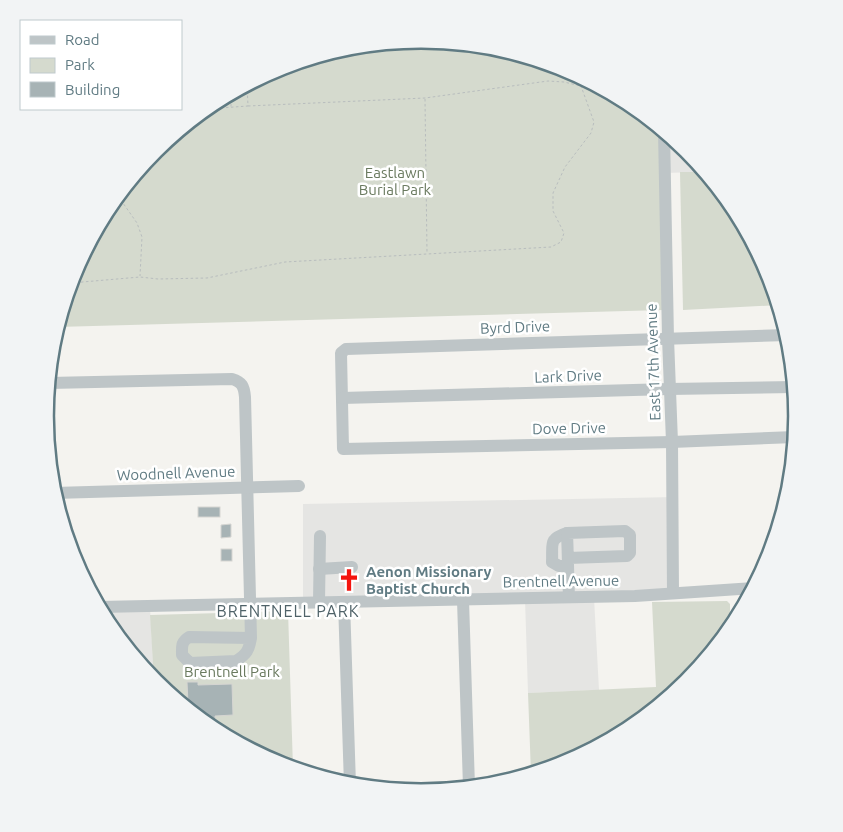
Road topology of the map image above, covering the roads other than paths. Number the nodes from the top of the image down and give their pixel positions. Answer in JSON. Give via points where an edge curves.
{"nodes":[{"id":1,"x":664,"y":140,"type":"edge"},
{"id":2,"x":780,"y":335,"type":"edge"},
{"id":3,"x":668,"y":338,"type":"junction"},
{"id":4,"x":56,"y":383,"type":"edge"},
{"id":5,"x":788,"y":387,"type":"edge"},
{"id":6,"x":669,"y":389,"type":"junction"},
{"id":7,"x":342,"y":398,"type":"junction"},
{"id":8,"x":788,"y":437,"type":"edge"},
{"id":9,"x":672,"y":442,"type":"junction"},
{"id":10,"x":343,"y":449,"type":"joint"},
{"id":11,"x":300,"y":486,"type":"dead end"},
{"id":12,"x":248,"y":487,"type":"junction"},
{"id":13,"x":62,"y":493,"type":"edge"},
{"id":14,"x":320,"y":536,"type":"dead end"},
{"id":15,"x":568,"y":562,"type":"junction"},
{"id":16,"x":352,"y":567,"type":"dead end"},
{"id":17,"x":319,"y":569,"type":"junction"},
{"id":18,"x":746,"y":589,"type":"edge"},
{"id":19,"x":673,"y":593,"type":"junction"},
{"id":20,"x":569,"y":598,"type":"junction"},
{"id":21,"x":463,"y":600,"type":"junction"},
{"id":22,"x":319,"y":602,"type":"junction"},
{"id":23,"x":344,"y":602,"type":"junction"},
{"id":24,"x":251,"y":603,"type":"junction"},
{"id":25,"x":107,"y":607,"type":"edge"},
{"id":26,"x":252,"y":638,"type":"junction"},
{"id":27,"x":350,"y":776,"type":"edge"},
{"id":28,"x":469,"y":780,"type":"edge"}],
"edges":[{"from":1,"to":3,"type":"street","name":"East 17th Avenue"},
{"from":2,"to":3,"type":"street","name":"Byrd Drive"},
{"from":3,"to":6,"type":"street","name":"East 17th Avenue"},
{"from":3,"to":7,"type":"street","name":"Byrd Drive","via":[[346,349],[341,353]]},
{"from":4,"to":12,"type":"street","via":[[239,381],[245,397]]},
{"from":5,"to":6,"type":"street","name":"Lark Drive"},
{"from":6,"to":7,"type":"street","name":"Lark Drive"},
{"from":6,"to":9,"type":"street","name":"East 17th Avenue"},
{"from":7,"to":10,"type":"street","name":"Byrd Drive"},
{"from":8,"to":9,"type":"street","name":"Dove Drive"},
{"from":9,"to":10,"type":"street","name":"Dove Drive"},
{"from":9,"to":19,"type":"street","name":"East 17th Avenue"},
{"from":11,"to":12,"type":"street","name":"Woodnell Avenue"},
{"from":12,"to":13,"type":"street","name":"Woodnell Avenue"},
{"from":12,"to":24,"type":"street"},
{"from":14,"to":17,"type":"street"},
{"from":15,"to":15,"type":"street","via":[[559,566],[552,562],[552,543],[557,536],[625,531],[630,535],[630,553],[627,556]]},
{"from":15,"to":20,"type":"street"},
{"from":16,"to":17,"type":"street"},
{"from":17,"to":22,"type":"street"},
{"from":18,"to":19,"type":"street","name":"Brentnell Avenue"},
{"from":19,"to":20,"type":"street","name":"Brentnell Avenue"},
{"from":20,"to":21,"type":"street","name":"Brentnell Avenue"},
{"from":21,"to":23,"type":"street","name":"Brentnell Avenue"},
{"from":21,"to":28,"type":"street"},
{"from":22,"to":23,"type":"street","name":"Brentnell Avenue"},
{"from":22,"to":24,"type":"street","name":"Brentnell Avenue"},
{"from":23,"to":27,"type":"street"},
{"from":24,"to":25,"type":"street","name":"Brentnell Avenue"},
{"from":24,"to":26,"type":"street"},
{"from":26,"to":26,"type":"street","via":[[249,649],[236,661],[190,663],[182,655],[182,644],[189,637]]}]}
